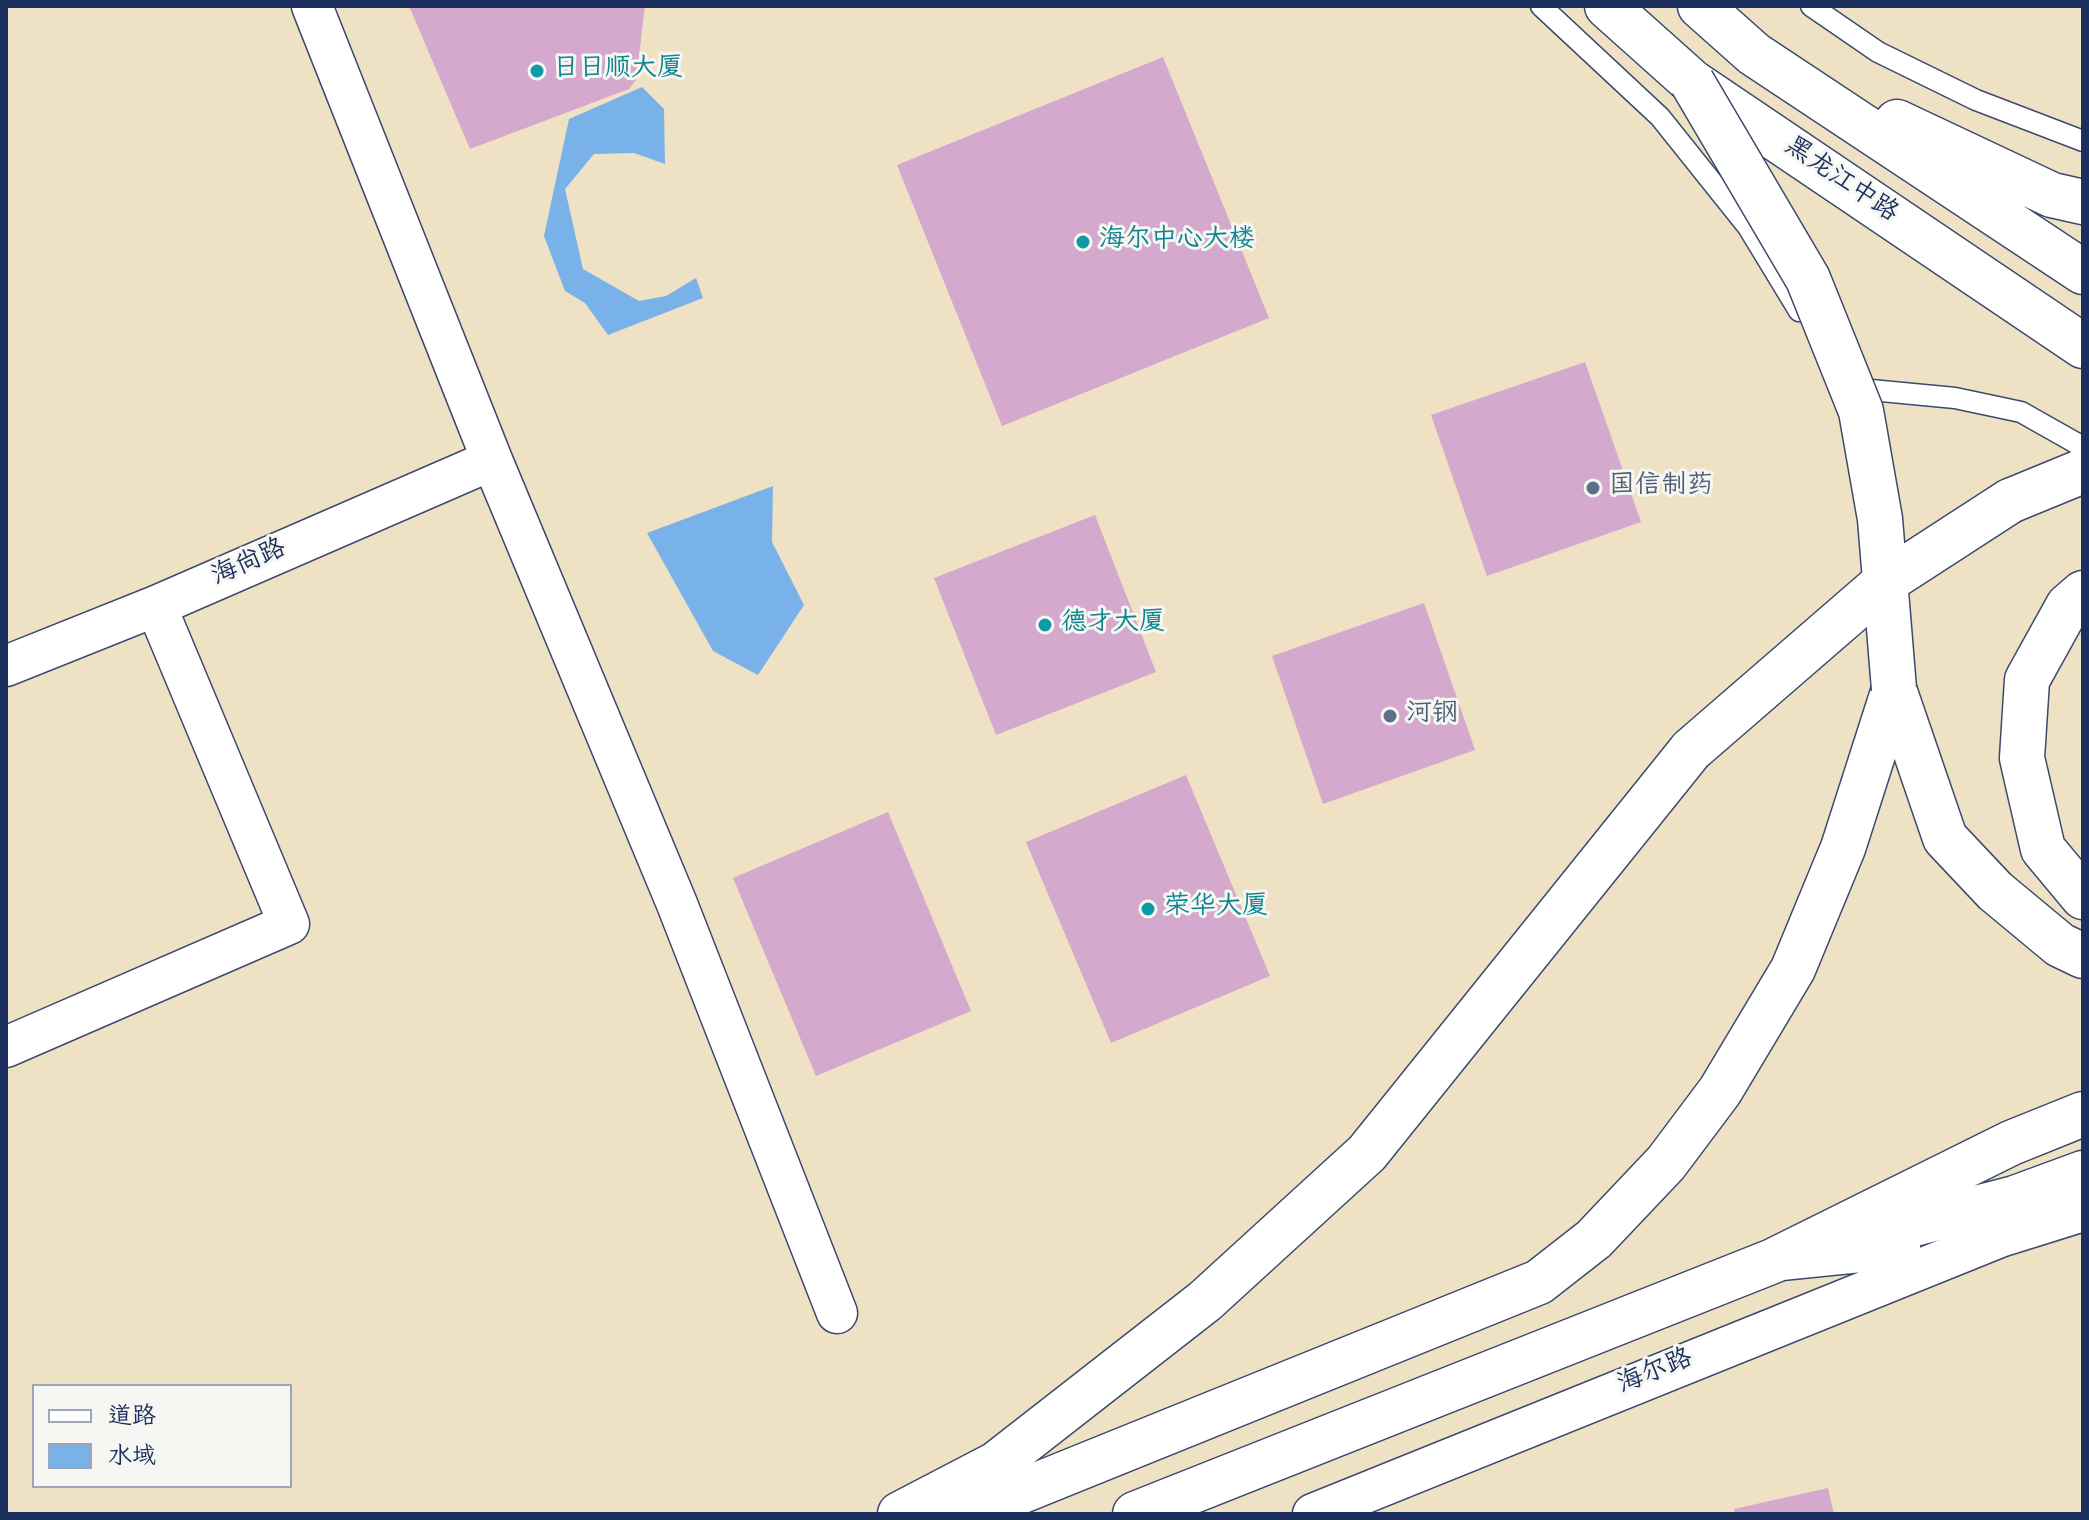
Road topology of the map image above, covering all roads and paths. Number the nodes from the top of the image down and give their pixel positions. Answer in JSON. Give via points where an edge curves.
{"nodes":[{"id":1,"x":312,"y":6,"type":"edge"},
{"id":2,"x":1541,"y":6,"type":"edge"},
{"id":3,"x":1607,"y":6,"type":"edge"},
{"id":4,"x":1700,"y":6,"type":"edge"},
{"id":5,"x":1811,"y":6,"type":"edge"},
{"id":6,"x":1754,"y":54,"type":"junction"},
{"id":7,"x":1692,"y":82,"type":"junction"},
{"id":8,"x":2083,"y":141,"type":"edge"},
{"id":9,"x":2083,"y":202,"type":"edge"},
{"id":10,"x":2083,"y":272,"type":"edge"},
{"id":11,"x":2083,"y":346,"type":"edge"},
{"id":12,"x":2083,"y":447,"type":"edge"},
{"id":13,"x":492,"y":460,"type":"junction"},
{"id":14,"x":2083,"y":471,"type":"edge"},
{"id":15,"x":2083,"y":593,"type":"edge"},
{"id":16,"x":156,"y":606,"type":"junction"},
{"id":17,"x":6,"y":666,"type":"edge"},
{"id":18,"x":1894,"y":689,"type":"junction"},
{"id":19,"x":2083,"y":897,"type":"edge"},
{"id":20,"x":2083,"y":956,"type":"edge"},
{"id":21,"x":6,"y":1047,"type":"edge"},
{"id":22,"x":2083,"y":1114,"type":"edge"},
{"id":23,"x":2083,"y":1173,"type":"edge"},
{"id":24,"x":2083,"y":1211,"type":"edge"},
{"id":25,"x":2007,"y":1218,"type":"junction"},
{"id":26,"x":1773,"y":1261,"type":"junction"},
{"id":27,"x":837,"y":1313,"type":"dead end"},
{"id":28,"x":900,"y":1514,"type":"edge"},
{"id":29,"x":965,"y":1514,"type":"edge"},
{"id":30,"x":1135,"y":1514,"type":"edge"},
{"id":31,"x":1313,"y":1514,"type":"edge"}],
"edges":[{"from":1,"to":13,"type":"street"},
{"from":2,"to":12,"type":"lane","via":[[1660,117],[1748,227],[1792,294],[1833,387],[1955,398],[2021,412]]},
{"from":3,"to":7,"type":"main road","name":"黑龙江中路"},
{"from":4,"to":6,"type":"main road"},
{"from":5,"to":8,"type":"lane","via":[[1878,52],[1976,100]]},
{"from":6,"to":9,"type":"main road","via":[[2052,195]]},
{"from":6,"to":10,"type":"main road"},
{"from":7,"to":11,"type":"main road","name":"黑龙江中路"},
{"from":7,"to":18,"type":"main road","bridge":true,"via":[[1808,279],[1861,411],[1880,519]]},
{"from":13,"to":16,"type":"street","name":"海尚路"},
{"from":13,"to":27,"type":"street","via":[[677,904]]},
{"from":14,"to":28,"type":"main road","bridge":true,"via":[[2010,501],[1885,582],[1691,750],[1367,1153],[1205,1301],[996,1464]]},
{"from":15,"to":19,"type":"main road","via":[[2068,606],[2027,680],[2022,758],[2043,849]]},
{"from":16,"to":17,"type":"street","name":"海尚路"},
{"from":16,"to":21,"type":"street","via":[[289,924]]},
{"from":18,"to":20,"type":"main road","via":[[1945,838],[1995,891],[2060,945]]},
{"from":18,"to":29,"type":"main road","via":[[1843,848],[1793,969],[1720,1091],[1666,1163],[1594,1239],[1539,1282]]},
{"from":22,"to":26,"type":"main road","via":[[2011,1143]]},
{"from":23,"to":25,"type":"main road"},
{"from":24,"to":25,"type":"street","name":"海尔路"},
{"from":25,"to":26,"type":"main road"},
{"from":25,"to":31,"type":"street","name":"海尔路"},
{"from":26,"to":30,"type":"main road"}]}
